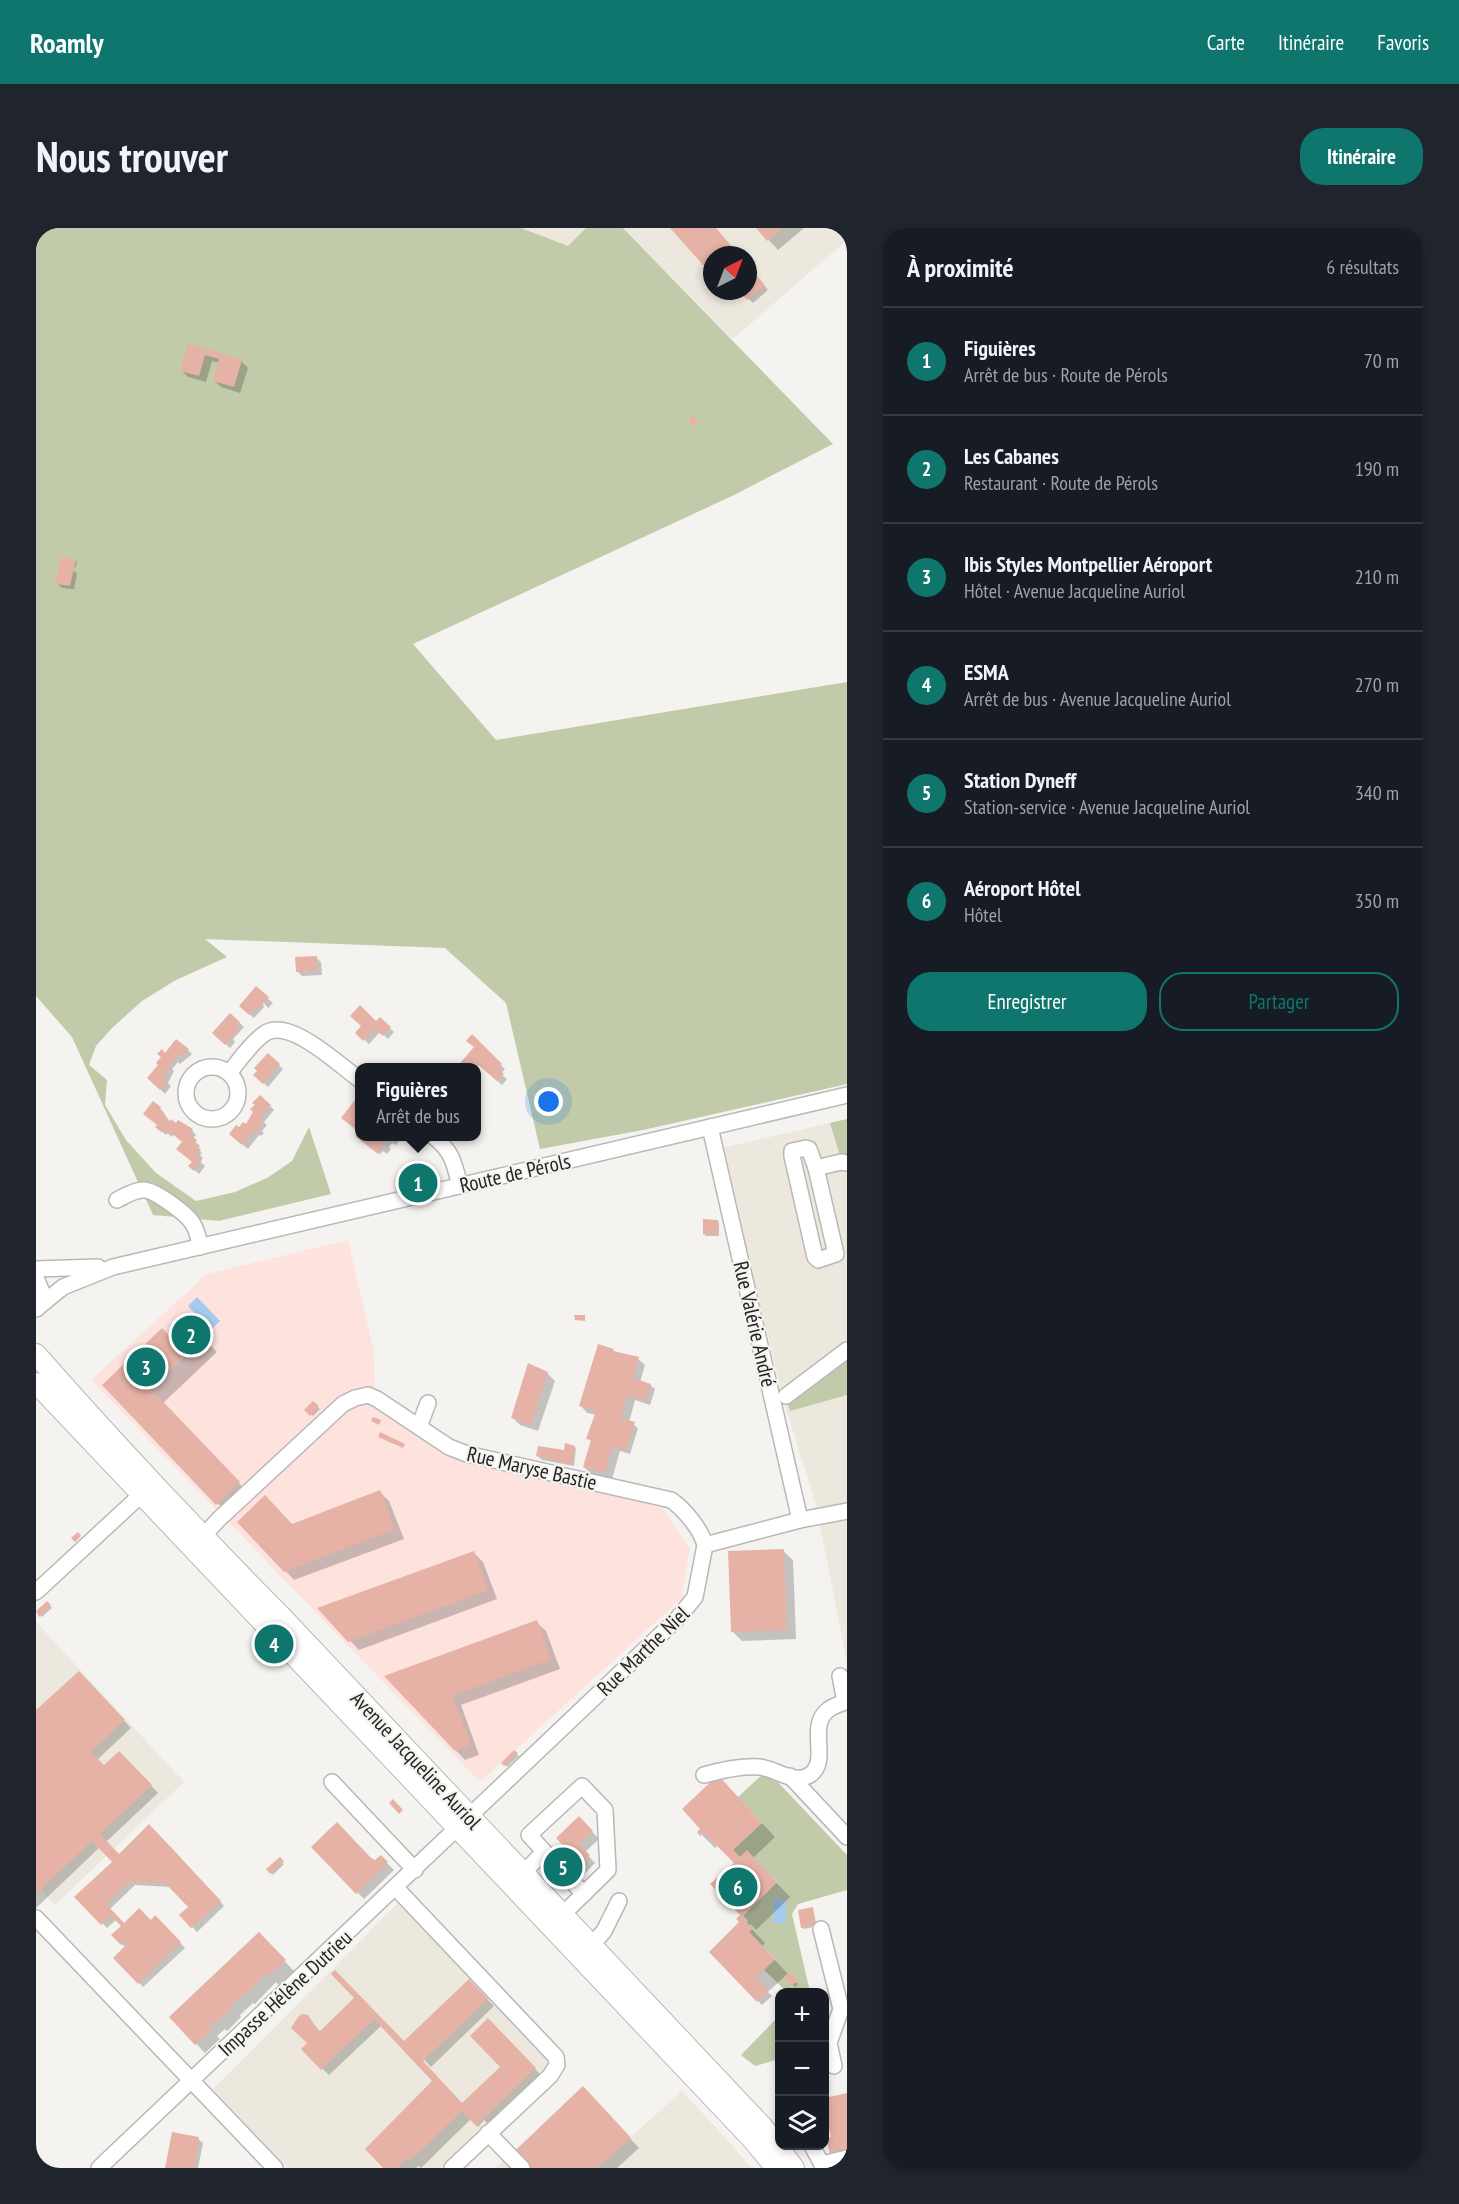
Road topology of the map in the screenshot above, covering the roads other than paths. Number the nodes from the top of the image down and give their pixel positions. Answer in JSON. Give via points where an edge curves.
{"nodes":[{"id":1,"x":229,"y":1073,"type":"dead end"},
{"id":2,"x":355,"y":1076,"type":"edge"},
{"id":3,"x":847,"y":1095,"type":"edge"},
{"id":4,"x":710,"y":1127,"type":"junction"},
{"id":5,"x":438,"y":1141,"type":"edge"},
{"id":6,"x":847,"y":1163,"type":"edge"},
{"id":7,"x":816,"y":1168,"type":"junction"},
{"id":8,"x":460,"y":1186,"type":"junction"},
{"id":9,"x":117,"y":1200,"type":"dead end"},
{"id":10,"x":200,"y":1247,"type":"junction"},
{"id":11,"x":113,"y":1267,"type":"junction"},
{"id":12,"x":36,"y":1269,"type":"edge"},
{"id":13,"x":36,"y":1278,"type":"edge"},
{"id":14,"x":37,"y":1311,"type":"edge"},
{"id":15,"x":847,"y":1350,"type":"edge"},
{"id":16,"x":38,"y":1354,"type":"edge"},
{"id":17,"x":36,"y":1383,"type":"edge"},
{"id":18,"x":786,"y":1395,"type":"dead end"},
{"id":19,"x":428,"y":1403,"type":"dead end"},
{"id":20,"x":418,"y":1427,"type":"junction"},
{"id":21,"x":142,"y":1494,"type":"junction"},
{"id":22,"x":847,"y":1510,"type":"edge"},
{"id":23,"x":800,"y":1520,"type":"junction"},
{"id":24,"x":198,"y":1542,"type":"junction"},
{"id":25,"x":705,"y":1545,"type":"junction"},
{"id":26,"x":36,"y":1592,"type":"edge"},
{"id":27,"x":840,"y":1676,"type":"dead end"},
{"id":28,"x":846,"y":1702,"type":"edge"},
{"id":29,"x":704,"y":1775,"type":"dead end"},
{"id":30,"x":790,"y":1776,"type":"junction"},
{"id":31,"x":332,"y":1782,"type":"dead end"},
{"id":32,"x":463,"y":1822,"type":"junction"},
{"id":33,"x":847,"y":1837,"type":"edge"},
{"id":34,"x":415,"y":1870,"type":"junction"},
{"id":35,"x":523,"y":1873,"type":"junction"},
{"id":36,"x":567,"y":1876,"type":"dead end"},
{"id":37,"x":396,"y":1888,"type":"junction"},
{"id":38,"x":584,"y":1894,"type":"junction"},
{"id":39,"x":619,"y":1901,"type":"dead end"},
{"id":40,"x":561,"y":1916,"type":"junction"},
{"id":41,"x":36,"y":1918,"type":"edge"},
{"id":42,"x":821,"y":1929,"type":"dead end"},
{"id":43,"x":591,"y":1946,"type":"junction"},
{"id":44,"x":835,"y":2065,"type":"edge"},
{"id":45,"x":192,"y":2080,"type":"junction"},
{"id":46,"x":489,"y":2133,"type":"junction"},
{"id":47,"x":815,"y":2150,"type":"edge"},
{"id":48,"x":847,"y":2158,"type":"edge"},
{"id":49,"x":823,"y":2166,"type":"edge"},
{"id":50,"x":99,"y":2168,"type":"edge"},
{"id":51,"x":275,"y":2168,"type":"edge"},
{"id":52,"x":452,"y":2168,"type":"edge"},
{"id":53,"x":522,"y":2168,"type":"edge"},
{"id":54,"x":776,"y":2168,"type":"edge"},
{"id":55,"x":794,"y":2168,"type":"edge"}],
"edges":[{"from":1,"to":2,"type":"street","via":[[264,1034],[275,1029],[305,1039]]},
{"from":3,"to":4,"type":"street","name":"Route de Pérols"},
{"from":4,"to":8,"type":"street","name":"Route de Pérols"},
{"from":4,"to":23,"type":"street","name":"Rue Valérie André"},
{"from":5,"to":8,"type":"street","via":[[449,1150]]},
{"from":6,"to":7,"type":"street"},
{"from":7,"to":7,"type":"street","via":[[837,1254],[818,1260],[792,1151],[809,1149]]},
{"from":8,"to":10,"type":"street","name":"Route de Pérols"},
{"from":9,"to":10,"type":"street","via":[[141,1189],[150,1190],[192,1222]]},
{"from":10,"to":11,"type":"street","name":"Route de Pérols"},
{"from":11,"to":12,"type":"street","name":"Route de Pérols"},
{"from":11,"to":14,"type":"street","name":"Route de Pérols","via":[[63,1287]]},
{"from":13,"to":14,"type":"street","via":[[42,1292]]},
{"from":15,"to":18,"type":"street"},
{"from":16,"to":24,"type":"main road","name":"Avenue Jacqueline Auriol"},
{"from":17,"to":21,"type":"main road","name":"Avenue Jacqueline Auriol"},
{"from":19,"to":20,"type":"street"},
{"from":20,"to":24,"type":"street","name":"Rue Maryse Bastie","via":[[368,1395],[355,1398],[332,1413]]},
{"from":20,"to":25,"type":"street","name":"Rue Maryse Bastie","via":[[467,1454],[671,1500]]},
{"from":21,"to":24,"type":"main road","name":"Avenue Jacqueline Auriol"},
{"from":21,"to":26,"type":"street"},
{"from":22,"to":23,"type":"street"},
{"from":23,"to":25,"type":"street"},
{"from":24,"to":32,"type":"main road","name":"Avenue Jacqueline Auriol"},
{"from":25,"to":32,"type":"street","name":"Rue Marthe Niel","via":[[698,1591],[688,1607]]},
{"from":27,"to":28,"type":"street"},
{"from":28,"to":30,"type":"street","via":[[828,1710],[820,1720],[820,1758],[815,1769],[801,1778]]},
{"from":29,"to":30,"type":"street","via":[[724,1769],[760,1767]]},
{"from":30,"to":33,"type":"street"},
{"from":31,"to":34,"type":"street"},
{"from":32,"to":34,"type":"street","name":"Impasse Hélène Dutrieu"},
{"from":32,"to":35,"type":"main road","name":"Avenue Jacqueline Auriol"},
{"from":32,"to":54,"type":"main road","name":"Avenue Jacqueline Auriol"},
{"from":34,"to":37,"type":"street","name":"Impasse Hélène Dutrieu"},
{"from":35,"to":38,"type":"street","via":[[549,1857],[529,1835],[582,1786],[605,1810],[608,1870]]},
{"from":35,"to":40,"type":"main road","name":"Avenue Jacqueline Auriol"},
{"from":36,"to":38,"type":"street"},
{"from":37,"to":45,"type":"street","name":"Impasse Hélène Dutrieu"},
{"from":37,"to":46,"type":"street","via":[[556,2056],[557,2065],[550,2076]]},
{"from":38,"to":40,"type":"street"},
{"from":39,"to":43,"type":"street","via":[[604,1931]]},
{"from":40,"to":43,"type":"main road","name":"Avenue Jacqueline Auriol"},
{"from":41,"to":45,"type":"street"},
{"from":42,"to":44,"type":"street","via":[[841,2009],[829,2043]]},
{"from":43,"to":55,"type":"main road","name":"Avenue Jacqueline Auriol","via":[[763,2127]]},
{"from":45,"to":50,"type":"street","name":"Impasse Hélène Dutrieu"},
{"from":45,"to":51,"type":"street"},
{"from":46,"to":52,"type":"street"},
{"from":46,"to":53,"type":"street"},
{"from":47,"to":49,"type":"street"},
{"from":48,"to":49,"type":"street"}]}
